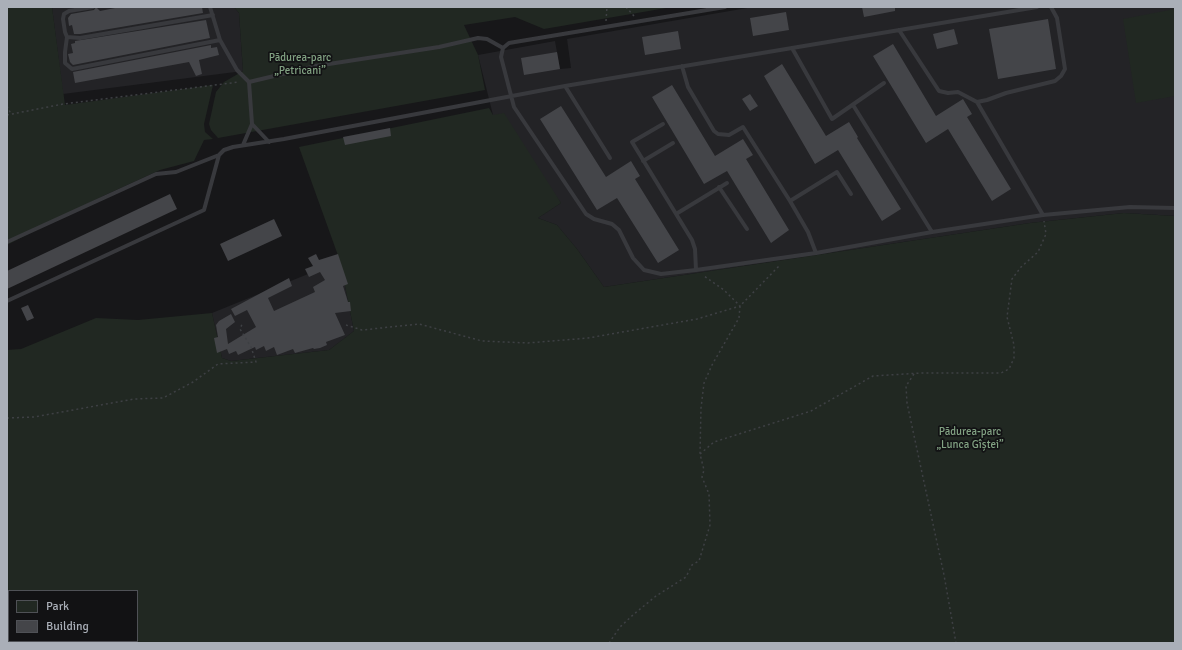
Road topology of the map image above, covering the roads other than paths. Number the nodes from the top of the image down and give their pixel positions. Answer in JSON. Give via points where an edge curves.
{"nodes":[{"id":1,"x":92,"y":7,"type":"edge"},
{"id":2,"x":210,"y":7,"type":"edge"},
{"id":3,"x":725,"y":7,"type":"edge"},
{"id":4,"x":1037,"y":7,"type":"edge"},
{"id":5,"x":1051,"y":7,"type":"edge"},
{"id":6,"x":213,"y":15,"type":"junction"},
{"id":7,"x":899,"y":30,"type":"junction"},
{"id":8,"x":68,"y":37,"type":"junction"},
{"id":9,"x":220,"y":40,"type":"junction"},
{"id":10,"x":503,"y":48,"type":"junction"},
{"id":11,"x":792,"y":48,"type":"junction"},
{"id":12,"x":682,"y":66,"type":"junction"},
{"id":13,"x":249,"y":82,"type":"junction"},
{"id":14,"x":884,"y":83,"type":"dead end"},
{"id":15,"x":565,"y":86,"type":"junction"},
{"id":16,"x":510,"y":96,"type":"junction"},
{"id":17,"x":977,"y":102,"type":"junction"},
{"id":18,"x":853,"y":105,"type":"junction"},
{"id":19,"x":252,"y":124,"type":"junction"},
{"id":20,"x":663,"y":124,"type":"dead end"},
{"id":21,"x":269,"y":142,"type":"junction"},
{"id":22,"x":673,"y":143,"type":"dead end"},
{"id":23,"x":244,"y":145,"type":"junction"},
{"id":24,"x":219,"y":155,"type":"junction"},
{"id":25,"x":610,"y":158,"type":"dead end"},
{"id":26,"x":643,"y":161,"type":"junction"},
{"id":27,"x":727,"y":182,"type":"dead end"},
{"id":28,"x":719,"y":187,"type":"junction"},
{"id":29,"x":851,"y":194,"type":"dead end"},
{"id":30,"x":790,"y":201,"type":"junction"},
{"id":31,"x":1175,"y":208,"type":"edge"},
{"id":32,"x":676,"y":214,"type":"junction"},
{"id":33,"x":1043,"y":215,"type":"junction"},
{"id":34,"x":747,"y":228,"type":"dead end"},
{"id":35,"x":932,"y":232,"type":"junction"},
{"id":36,"x":7,"y":242,"type":"edge"},
{"id":37,"x":816,"y":253,"type":"junction"},
{"id":38,"x":696,"y":270,"type":"junction"},
{"id":39,"x":7,"y":301,"type":"edge"}],
"edges":[{"from":1,"to":8,"type":"lane","via":[[64,14],[64,32]]},
{"from":2,"to":6,"type":"lane"},
{"from":3,"to":10,"type":"lane","via":[[509,43]]},
{"from":4,"to":7,"type":"lane"},
{"from":5,"to":17,"type":"lane","via":[[1057,18],[1065,68],[1061,76],[1055,82]]},
{"from":6,"to":8,"type":"lane","via":[[80,38]]},
{"from":6,"to":9,"type":"lane"},
{"from":7,"to":11,"type":"lane"},
{"from":7,"to":17,"type":"lane","via":[[939,91],[958,92]]},
{"from":8,"to":9,"type":"lane","via":[[65,63],[72,69]]},
{"from":9,"to":13,"type":"lane","via":[[237,70]]},
{"from":10,"to":13,"type":"lane","via":[[487,39],[478,38],[439,47],[316,66]]},
{"from":10,"to":16,"type":"lane","via":[[500,57]]},
{"from":11,"to":12,"type":"lane"},
{"from":11,"to":18,"type":"lane","via":[[832,119]]},
{"from":12,"to":15,"type":"lane"},
{"from":12,"to":30,"type":"lane","via":[[688,87],[714,131],[729,135],[743,127]]},
{"from":13,"to":19,"type":"lane"},
{"from":14,"to":18,"type":"lane"},
{"from":15,"to":16,"type":"lane"},
{"from":15,"to":25,"type":"lane"},
{"from":16,"to":21,"type":"lane"},
{"from":16,"to":38,"type":"lane","via":[[514,107],[586,214],[612,224],[619,230],[633,258],[644,270],[662,274]]},
{"from":17,"to":33,"type":"lane"},
{"from":18,"to":35,"type":"lane"},
{"from":19,"to":21,"type":"lane"},
{"from":19,"to":23,"type":"lane"},
{"from":20,"to":26,"type":"lane","via":[[632,142]]},
{"from":21,"to":23,"type":"lane"},
{"from":22,"to":26,"type":"lane"},
{"from":23,"to":24,"type":"lane","via":[[224,150]]},
{"from":24,"to":36,"type":"lane","via":[[176,172],[156,174]]},
{"from":24,"to":39,"type":"lane","via":[[204,210]]},
{"from":26,"to":32,"type":"lane"},
{"from":27,"to":28,"type":"lane"},
{"from":28,"to":32,"type":"lane"},
{"from":28,"to":34,"type":"lane"},
{"from":29,"to":30,"type":"lane","via":[[837,172]]},
{"from":30,"to":37,"type":"lane","via":[[808,232]]},
{"from":31,"to":33,"type":"lane","via":[[1130,207]]},
{"from":32,"to":38,"type":"lane","via":[[694,245]]},
{"from":33,"to":35,"type":"lane"},
{"from":35,"to":37,"type":"lane"},
{"from":37,"to":38,"type":"lane"}]}
